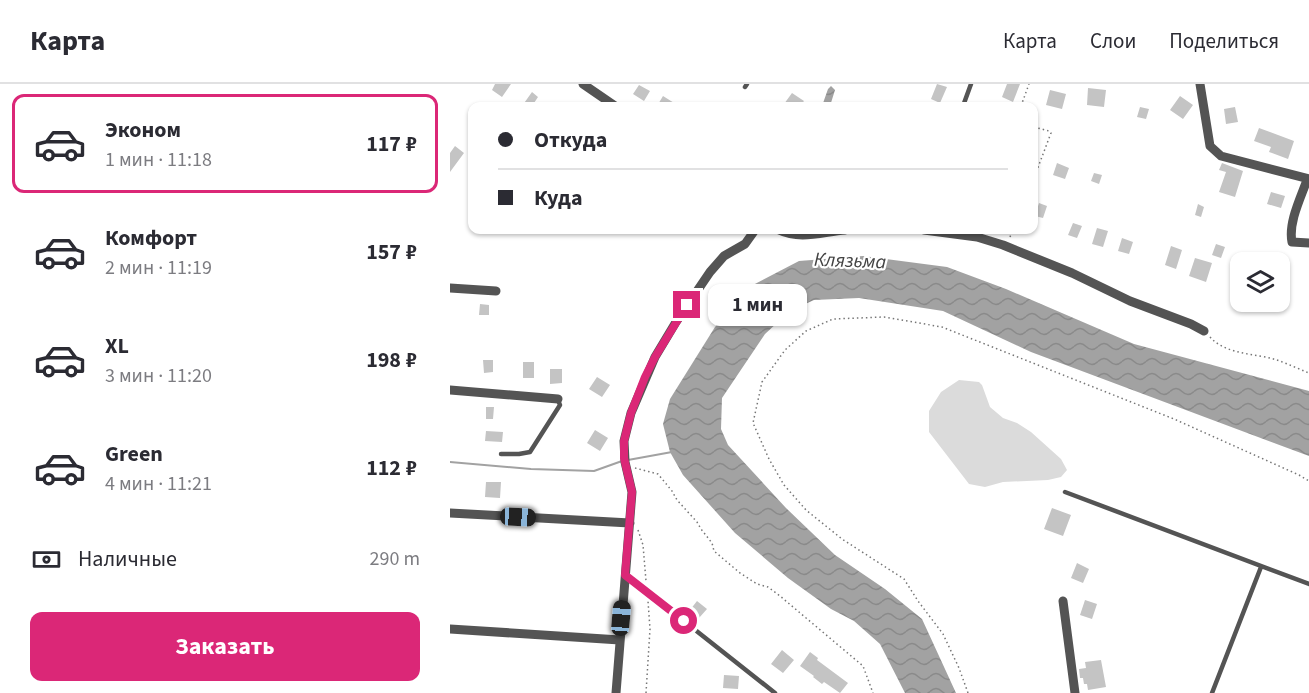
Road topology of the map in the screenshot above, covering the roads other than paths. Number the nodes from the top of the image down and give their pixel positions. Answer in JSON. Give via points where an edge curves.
{"nodes":[{"id":1,"x":971,"y":84,"type":"edge"},
{"id":2,"x":1200,"y":84,"type":"edge"},
{"id":3,"x":588,"y":85,"type":"edge"},
{"id":4,"x":610,"y":102,"type":"edge"},
{"id":5,"x":964,"y":102,"type":"edge"},
{"id":6,"x":1308,"y":180,"type":"edge"},
{"id":7,"x":752,"y":234,"type":"edge"},
{"id":8,"x":792,"y":234,"type":"edge"},
{"id":9,"x":818,"y":234,"type":"edge"},
{"id":10,"x":954,"y":234,"type":"edge"},
{"id":11,"x":1309,"y":243,"type":"edge"},
{"id":12,"x":450,"y":288,"type":"edge"},
{"id":13,"x":496,"y":291,"type":"dead end"},
{"id":14,"x":1204,"y":331,"type":"road end"},
{"id":15,"x":450,"y":390,"type":"edge"},
{"id":16,"x":558,"y":399,"type":"joint"},
{"id":17,"x":501,"y":454,"type":"dead end"},
{"id":18,"x":1065,"y":492,"type":"dead end"},
{"id":19,"x":450,"y":513,"type":"edge"},
{"id":20,"x":630,"y":523,"type":"junction"},
{"id":21,"x":1261,"y":567,"type":"junction"},
{"id":22,"x":625,"y":575,"type":"junction"},
{"id":23,"x":1309,"y":584,"type":"edge"},
{"id":24,"x":1063,"y":602,"type":"dead end"},
{"id":25,"x":450,"y":629,"type":"edge"},
{"id":26,"x":620,"y":640,"type":"junction"},
{"id":27,"x":616,"y":693,"type":"edge"},
{"id":28,"x":775,"y":693,"type":"edge"},
{"id":29,"x":1075,"y":693,"type":"edge"},
{"id":30,"x":1212,"y":693,"type":"edge"}],
"edges":[{"from":1,"to":5,"type":"lane"},
{"from":2,"to":6,"type":"street","via":[[1210,146],[1215,152]]},
{"from":3,"to":4,"type":"street"},
{"from":6,"to":11,"type":"street","via":[[1290,234],[1292,242]]},
{"from":7,"to":20,"type":"street","via":[[745,244],[724,256],[676,322],[655,357],[631,413],[624,441],[632,492]]},
{"from":8,"to":9,"type":"street"},
{"from":10,"to":14,"type":"street","via":[[1003,245]]},
{"from":12,"to":13,"type":"street"},
{"from":15,"to":16,"type":"street"},
{"from":16,"to":17,"type":"lane","via":[[560,405],[530,452]]},
{"from":18,"to":21,"type":"lane"},
{"from":19,"to":20,"type":"street"},
{"from":20,"to":22,"type":"street"},
{"from":21,"to":23,"type":"lane"},
{"from":21,"to":30,"type":"lane"},
{"from":22,"to":26,"type":"street"},
{"from":22,"to":28,"type":"lane"},
{"from":24,"to":29,"type":"street"},
{"from":25,"to":26,"type":"street"},
{"from":26,"to":27,"type":"street"}]}
